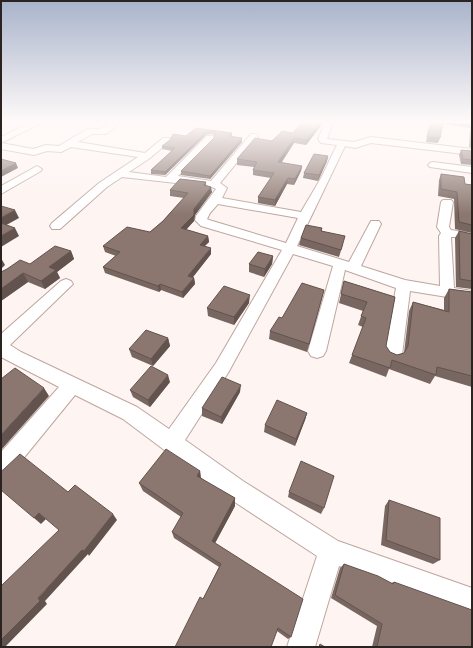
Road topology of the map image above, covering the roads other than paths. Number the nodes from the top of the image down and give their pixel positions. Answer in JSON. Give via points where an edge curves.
{"nodes":[{"id":1,"x":130,"y":153,"type":"edge"},
{"id":2,"x":150,"y":153,"type":"edge"},
{"id":3,"x":194,"y":153,"type":"edge"},
{"id":4,"x":240,"y":153,"type":"edge"},
{"id":5,"x":338,"y":153,"type":"edge"},
{"id":6,"x":147,"y":156,"type":"junction"},
{"id":7,"x":433,"y":165,"type":"dead end"},
{"id":8,"x":37,"y":170,"type":"dead end"},
{"id":9,"x":472,"y":170,"type":"edge"},
{"id":10,"x":120,"y":174,"type":"junction"},
{"id":11,"x":1,"y":178,"type":"edge"},
{"id":12,"x":176,"y":180,"type":"junction"},
{"id":13,"x":18,"y":181,"type":"junction"},
{"id":14,"x":214,"y":184,"type":"junction"},
{"id":15,"x":1,"y":191,"type":"edge"},
{"id":16,"x":216,"y":200,"type":"junction"},
{"id":17,"x":447,"y":202,"type":"dead end"},
{"id":18,"x":305,"y":216,"type":"junction"},
{"id":19,"x":376,"y":224,"type":"dead end"},
{"id":20,"x":56,"y":226,"type":"dead end"},
{"id":21,"x":447,"y":233,"type":"junction"},
{"id":22,"x":472,"y":237,"type":"edge"},
{"id":23,"x":290,"y":248,"type":"junction"},
{"id":24,"x":347,"y":266,"type":"junction"},
{"id":25,"x":66,"y":284,"type":"dead end"},
{"id":26,"x":404,"y":285,"type":"junction"},
{"id":27,"x":447,"y":292,"type":"junction"},
{"id":28,"x":472,"y":296,"type":"edge"},
{"id":29,"x":1,"y":344,"type":"edge"},
{"id":30,"x":1,"y":348,"type":"edge"},
{"id":31,"x":317,"y":352,"type":"dead end"},
{"id":32,"x":393,"y":355,"type":"edge"},
{"id":33,"x":72,"y":385,"type":"junction"},
{"id":34,"x":171,"y":443,"type":"junction"},
{"id":35,"x":1,"y":468,"type":"edge"},
{"id":36,"x":331,"y":551,"type":"junction"},
{"id":37,"x":472,"y":601,"type":"edge"},
{"id":38,"x":301,"y":647,"type":"edge"}],
"edges":[{"from":1,"to":6,"type":"street"},
{"from":2,"to":6,"type":"street"},
{"from":3,"to":12,"type":"street","via":[[173,174]]},
{"from":4,"to":14,"type":"street"},
{"from":5,"to":18,"type":"street"},
{"from":6,"to":10,"type":"street"},
{"from":7,"to":9,"type":"street"},
{"from":8,"to":13,"type":"street"},
{"from":10,"to":12,"type":"street"},
{"from":10,"to":20,"type":"street","via":[[103,185]]},
{"from":11,"to":13,"type":"street"},
{"from":12,"to":14,"type":"street"},
{"from":13,"to":15,"type":"street"},
{"from":14,"to":16,"type":"street","via":[[222,188]]},
{"from":16,"to":18,"type":"street"},
{"from":16,"to":23,"type":"street","via":[[202,217],[204,224]]},
{"from":17,"to":21,"type":"street","via":[[443,227]]},
{"from":18,"to":23,"type":"street"},
{"from":19,"to":24,"type":"street"},
{"from":21,"to":22,"type":"street"},
{"from":21,"to":27,"type":"street"},
{"from":23,"to":24,"type":"street"},
{"from":23,"to":34,"type":"street","via":[[222,368]]},
{"from":24,"to":26,"type":"street"},
{"from":24,"to":31,"type":"street"},
{"from":25,"to":29,"type":"street"},
{"from":26,"to":27,"type":"street"},
{"from":26,"to":32,"type":"street"},
{"from":27,"to":28,"type":"street"},
{"from":30,"to":33,"type":"street"},
{"from":33,"to":34,"type":"street","via":[[130,413]]},
{"from":33,"to":35,"type":"street"},
{"from":34,"to":36,"type":"street","via":[[235,489]]},
{"from":36,"to":37,"type":"street"},
{"from":36,"to":38,"type":"street"}]}
